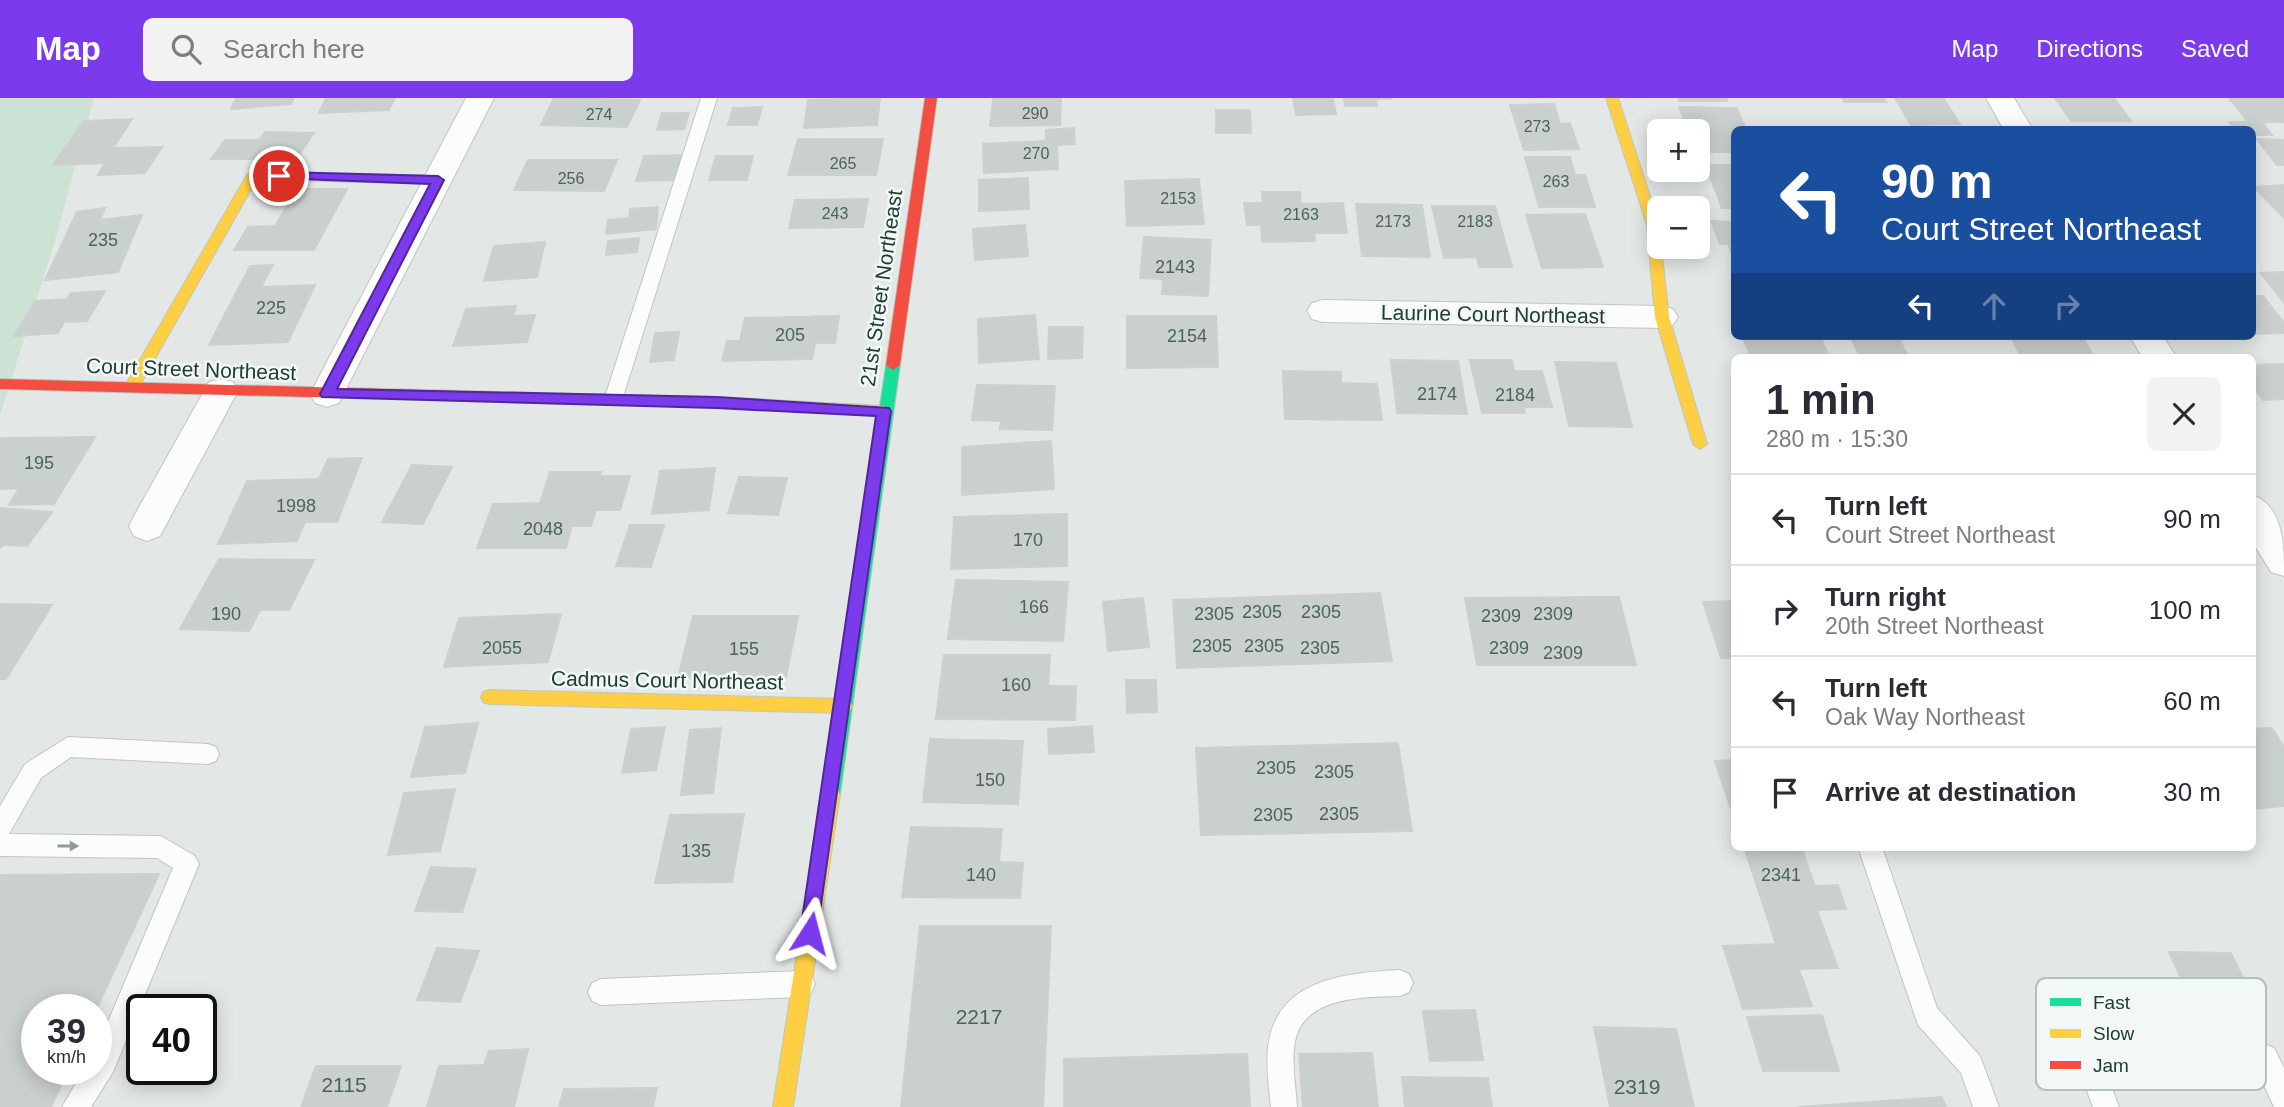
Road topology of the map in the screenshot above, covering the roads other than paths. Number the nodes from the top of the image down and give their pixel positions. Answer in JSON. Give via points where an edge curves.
{"nodes":[{"id":1,"x":481,"y":98,"type":"edge"},
{"id":2,"x":709,"y":98,"type":"edge"},
{"id":3,"x":931,"y":98,"type":"edge"},
{"id":4,"x":1612,"y":98,"type":"edge"},
{"id":5,"x":2000,"y":98,"type":"edge"},
{"id":6,"x":2018,"y":126,"type":"edge"},
{"id":7,"x":438,"y":180,"type":"junction"},
{"id":8,"x":1323,"y":312,"type":"dead end"},
{"id":9,"x":1662,"y":317,"type":"junction"},
{"id":10,"x":0,"y":384,"type":"edge"},
{"id":11,"x":131,"y":388,"type":"junction"},
{"id":12,"x":221,"y":391,"type":"junction"},
{"id":13,"x":327,"y":394,"type":"junction"},
{"id":14,"x":613,"y":400,"type":"junction"},
{"id":15,"x":884,"y":411,"type":"junction"},
{"id":16,"x":1700,"y":444,"type":"dead end"},
{"id":17,"x":2256,"y":516,"type":"edge"},
{"id":18,"x":147,"y":526,"type":"dead end"},
{"id":19,"x":2284,"y":561,"type":"edge"},
{"id":20,"x":489,"y":697,"type":"dead end"},
{"id":21,"x":844,"y":706,"type":"junction"},
{"id":22,"x":208,"y":754,"type":"dead end"},
{"id":23,"x":0,"y":828,"type":"edge"},
{"id":24,"x":0,"y":845,"type":"edge"},
{"id":25,"x":1871,"y":851,"type":"edge"},
{"id":26,"x":802,"y":984,"type":"junction"},
{"id":27,"x":1399,"y":984,"type":"dead end"},
{"id":28,"x":601,"y":992,"type":"dead end"},
{"id":29,"x":2266,"y":1059,"type":"edge"},
{"id":30,"x":2100,"y":1090,"type":"edge"},
{"id":31,"x":2284,"y":1098,"type":"edge"},
{"id":32,"x":75,"y":1107,"type":"edge"},
{"id":33,"x":783,"y":1107,"type":"edge"},
{"id":34,"x":1284,"y":1107,"type":"edge"},
{"id":35,"x":1986,"y":1107,"type":"edge"},
{"id":36,"x":2106,"y":1107,"type":"edge"}],
"edges":[{"from":1,"to":7,"type":"street"},
{"from":2,"to":14,"type":"lane"},
{"from":3,"to":15,"type":"street","name":"21st Street Northeast"},
{"from":4,"to":9,"type":"street","via":[[1653,225]]},
{"from":5,"to":6,"type":"street"},
{"from":7,"to":11,"type":"street","via":[[253,175]]},
{"from":7,"to":13,"type":"street"},
{"from":8,"to":9,"type":"street","name":"Laurine Court Northeast"},
{"from":9,"to":16,"type":"street"},
{"from":10,"to":11,"type":"street","name":"Court Street Northeast"},
{"from":11,"to":12,"type":"street","name":"Court Street Northeast"},
{"from":12,"to":13,"type":"street","name":"Court Street Northeast"},
{"from":12,"to":18,"type":"street"},
{"from":13,"to":14,"type":"street","name":"Court Street Northeast"},
{"from":14,"to":15,"type":"street","name":"Court Street Northeast"},
{"from":15,"to":21,"type":"street","name":"21st Street Northeast"},
{"from":17,"to":19,"type":"street"},
{"from":20,"to":21,"type":"street","name":"Cadmus Court Northeast"},
{"from":21,"to":26,"type":"street","name":"21st Street Northeast"},
{"from":22,"to":23,"type":"lane","via":[[68,747],[33,771]]},
{"from":24,"to":32,"type":"lane","one_way":true,"via":[[161,847],[187,864],[104,1063]]},
{"from":25,"to":35,"type":"lane","via":[[1927,1016],[1970,1065]]},
{"from":26,"to":28,"type":"lane"},
{"from":26,"to":33,"type":"street","name":"21st Street Northeast"},
{"from":27,"to":34,"type":"lane","via":[[1335,988],[1296,1012],[1281,1051]]},
{"from":29,"to":31,"type":"lane"},
{"from":30,"to":36,"type":"lane"}]}
